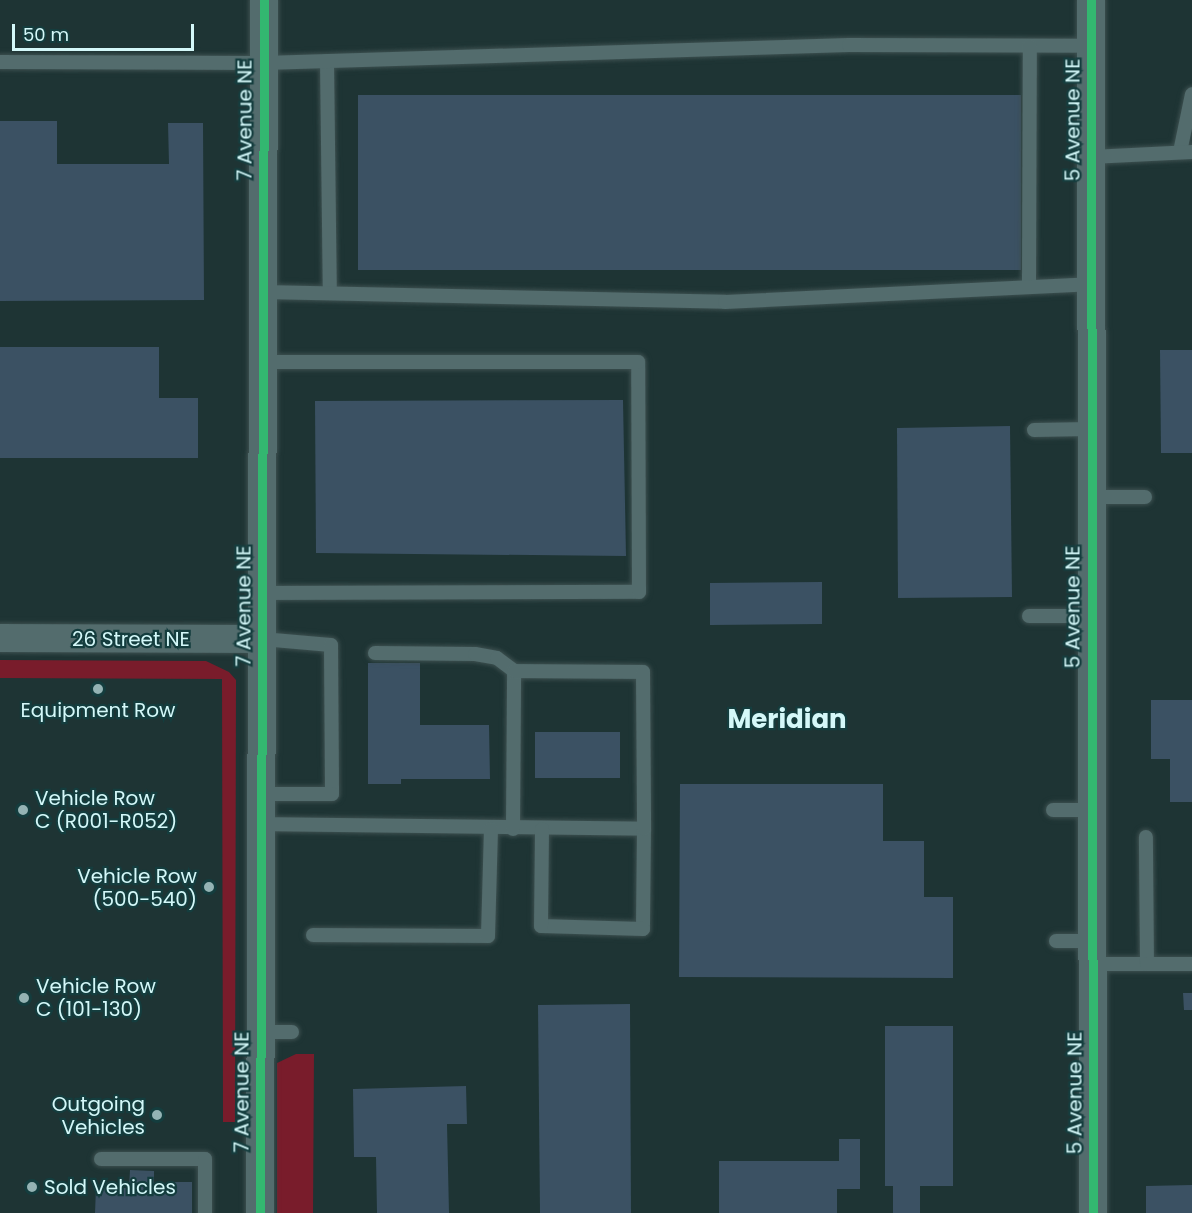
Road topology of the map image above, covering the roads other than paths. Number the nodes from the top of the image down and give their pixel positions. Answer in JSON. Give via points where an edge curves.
{"nodes":[{"id":1,"x":264,"y":0,"type":"edge"},
{"id":2,"x":1091,"y":0,"type":"edge"},
{"id":3,"x":1030,"y":46,"type":"junction"},
{"id":4,"x":1091,"y":46,"type":"junction"},
{"id":5,"x":327,"y":61,"type":"junction"},
{"id":6,"x":0,"y":62,"type":"edge"},
{"id":7,"x":264,"y":63,"type":"junction"},
{"id":8,"x":1192,"y":94,"type":"edge"},
{"id":9,"x":1186,"y":152,"type":"edge"},
{"id":10,"x":1090,"y":157,"type":"junction"},
{"id":11,"x":1090,"y":284,"type":"junction"},
{"id":12,"x":1029,"y":285,"type":"junction"},
{"id":13,"x":263,"y":292,"type":"junction"},
{"id":14,"x":330,"y":294,"type":"junction"},
{"id":15,"x":262,"y":362,"type":"junction"},
{"id":16,"x":1090,"y":429,"type":"junction"},
{"id":17,"x":1034,"y":430,"type":"dead end"},
{"id":18,"x":1090,"y":497,"type":"junction"},
{"id":19,"x":1144,"y":497,"type":"dead end"},
{"id":20,"x":262,"y":593,"type":"junction"},
{"id":21,"x":1029,"y":616,"type":"dead end"},
{"id":22,"x":1090,"y":616,"type":"junction"},
{"id":23,"x":0,"y":638,"type":"edge"},
{"id":24,"x":262,"y":639,"type":"junction"},
{"id":25,"x":375,"y":653,"type":"dead end"},
{"id":26,"x":514,"y":670,"type":"junction"},
{"id":27,"x":262,"y":794,"type":"junction"},
{"id":28,"x":1053,"y":810,"type":"dead end"},
{"id":29,"x":1091,"y":810,"type":"junction"},
{"id":30,"x":261,"y":824,"type":"junction"},
{"id":31,"x":491,"y":829,"type":"junction"},
{"id":32,"x":513,"y":829,"type":"junction"},
{"id":33,"x":542,"y":829,"type":"junction"},
{"id":34,"x":644,"y":829,"type":"junction"},
{"id":35,"x":1146,"y":837,"type":"dead end"},
{"id":36,"x":313,"y":934,"type":"dead end"},
{"id":37,"x":1056,"y":941,"type":"dead end"},
{"id":38,"x":1092,"y":952,"type":"junction"},
{"id":39,"x":1147,"y":964,"type":"junction"},
{"id":40,"x":1192,"y":964,"type":"edge"},
{"id":41,"x":260,"y":1032,"type":"junction"},
{"id":42,"x":292,"y":1032,"type":"dead end"},
{"id":43,"x":101,"y":1159,"type":"dead end"},
{"id":44,"x":205,"y":1213,"type":"edge"},
{"id":45,"x":260,"y":1213,"type":"edge"},
{"id":46,"x":1093,"y":1213,"type":"edge"}],
"edges":[{"from":1,"to":7,"type":"street","name":"7 Avenue NE"},
{"from":2,"to":4,"type":"street","name":"5 Avenue NE"},
{"from":3,"to":4,"type":"lane"},
{"from":3,"to":5,"type":"lane","via":[[849,45]]},
{"from":3,"to":12,"type":"lane"},
{"from":4,"to":10,"type":"street","name":"5 Avenue NE"},
{"from":5,"to":7,"type":"lane"},
{"from":5,"to":14,"type":"lane"},
{"from":6,"to":7,"type":"lane"},
{"from":7,"to":13,"type":"street","name":"7 Avenue NE"},
{"from":8,"to":9,"type":"lane"},
{"from":9,"to":10,"type":"lane"},
{"from":10,"to":11,"type":"street","name":"5 Avenue NE"},
{"from":11,"to":12,"type":"lane"},
{"from":11,"to":16,"type":"street","name":"5 Avenue NE"},
{"from":12,"to":14,"type":"lane","via":[[725,302]]},
{"from":13,"to":14,"type":"lane"},
{"from":13,"to":15,"type":"street","name":"7 Avenue NE"},
{"from":15,"to":20,"type":"street","name":"7 Avenue NE"},
{"from":15,"to":20,"type":"lane","via":[[638,362],[639,592]]},
{"from":16,"to":17,"type":"lane"},
{"from":16,"to":18,"type":"street","name":"5 Avenue NE"},
{"from":18,"to":19,"type":"lane"},
{"from":18,"to":22,"type":"street","name":"5 Avenue NE"},
{"from":20,"to":24,"type":"street","name":"7 Avenue NE"},
{"from":21,"to":22,"type":"lane"},
{"from":22,"to":29,"type":"street","name":"5 Avenue NE"},
{"from":23,"to":24,"type":"street","name":"26 Street NE"},
{"from":24,"to":27,"type":"street","name":"7 Avenue NE"},
{"from":24,"to":27,"type":"lane","via":[[331,645],[332,794]]},
{"from":25,"to":26,"type":"lane","via":[[475,654],[498,658]]},
{"from":26,"to":32,"type":"lane"},
{"from":26,"to":34,"type":"lane","via":[[643,672]]},
{"from":27,"to":30,"type":"street","name":"7 Avenue NE"},
{"from":28,"to":29,"type":"lane"},
{"from":29,"to":38,"type":"street","name":"5 Avenue NE"},
{"from":30,"to":31,"type":"lane"},
{"from":30,"to":41,"type":"street","name":"7 Avenue NE"},
{"from":31,"to":32,"type":"lane"},
{"from":31,"to":36,"type":"lane","via":[[488,936]]},
{"from":32,"to":33,"type":"lane"},
{"from":33,"to":34,"type":"lane"},
{"from":33,"to":34,"type":"lane","via":[[541,926],[643,929]]},
{"from":35,"to":39,"type":"lane"},
{"from":37,"to":38,"type":"lane"},
{"from":38,"to":39,"type":"lane"},
{"from":38,"to":46,"type":"street","name":"5 Avenue NE"},
{"from":39,"to":40,"type":"lane"},
{"from":41,"to":42,"type":"lane"},
{"from":41,"to":45,"type":"street","name":"7 Avenue NE"},
{"from":43,"to":44,"type":"lane","via":[[205,1159]]}]}
